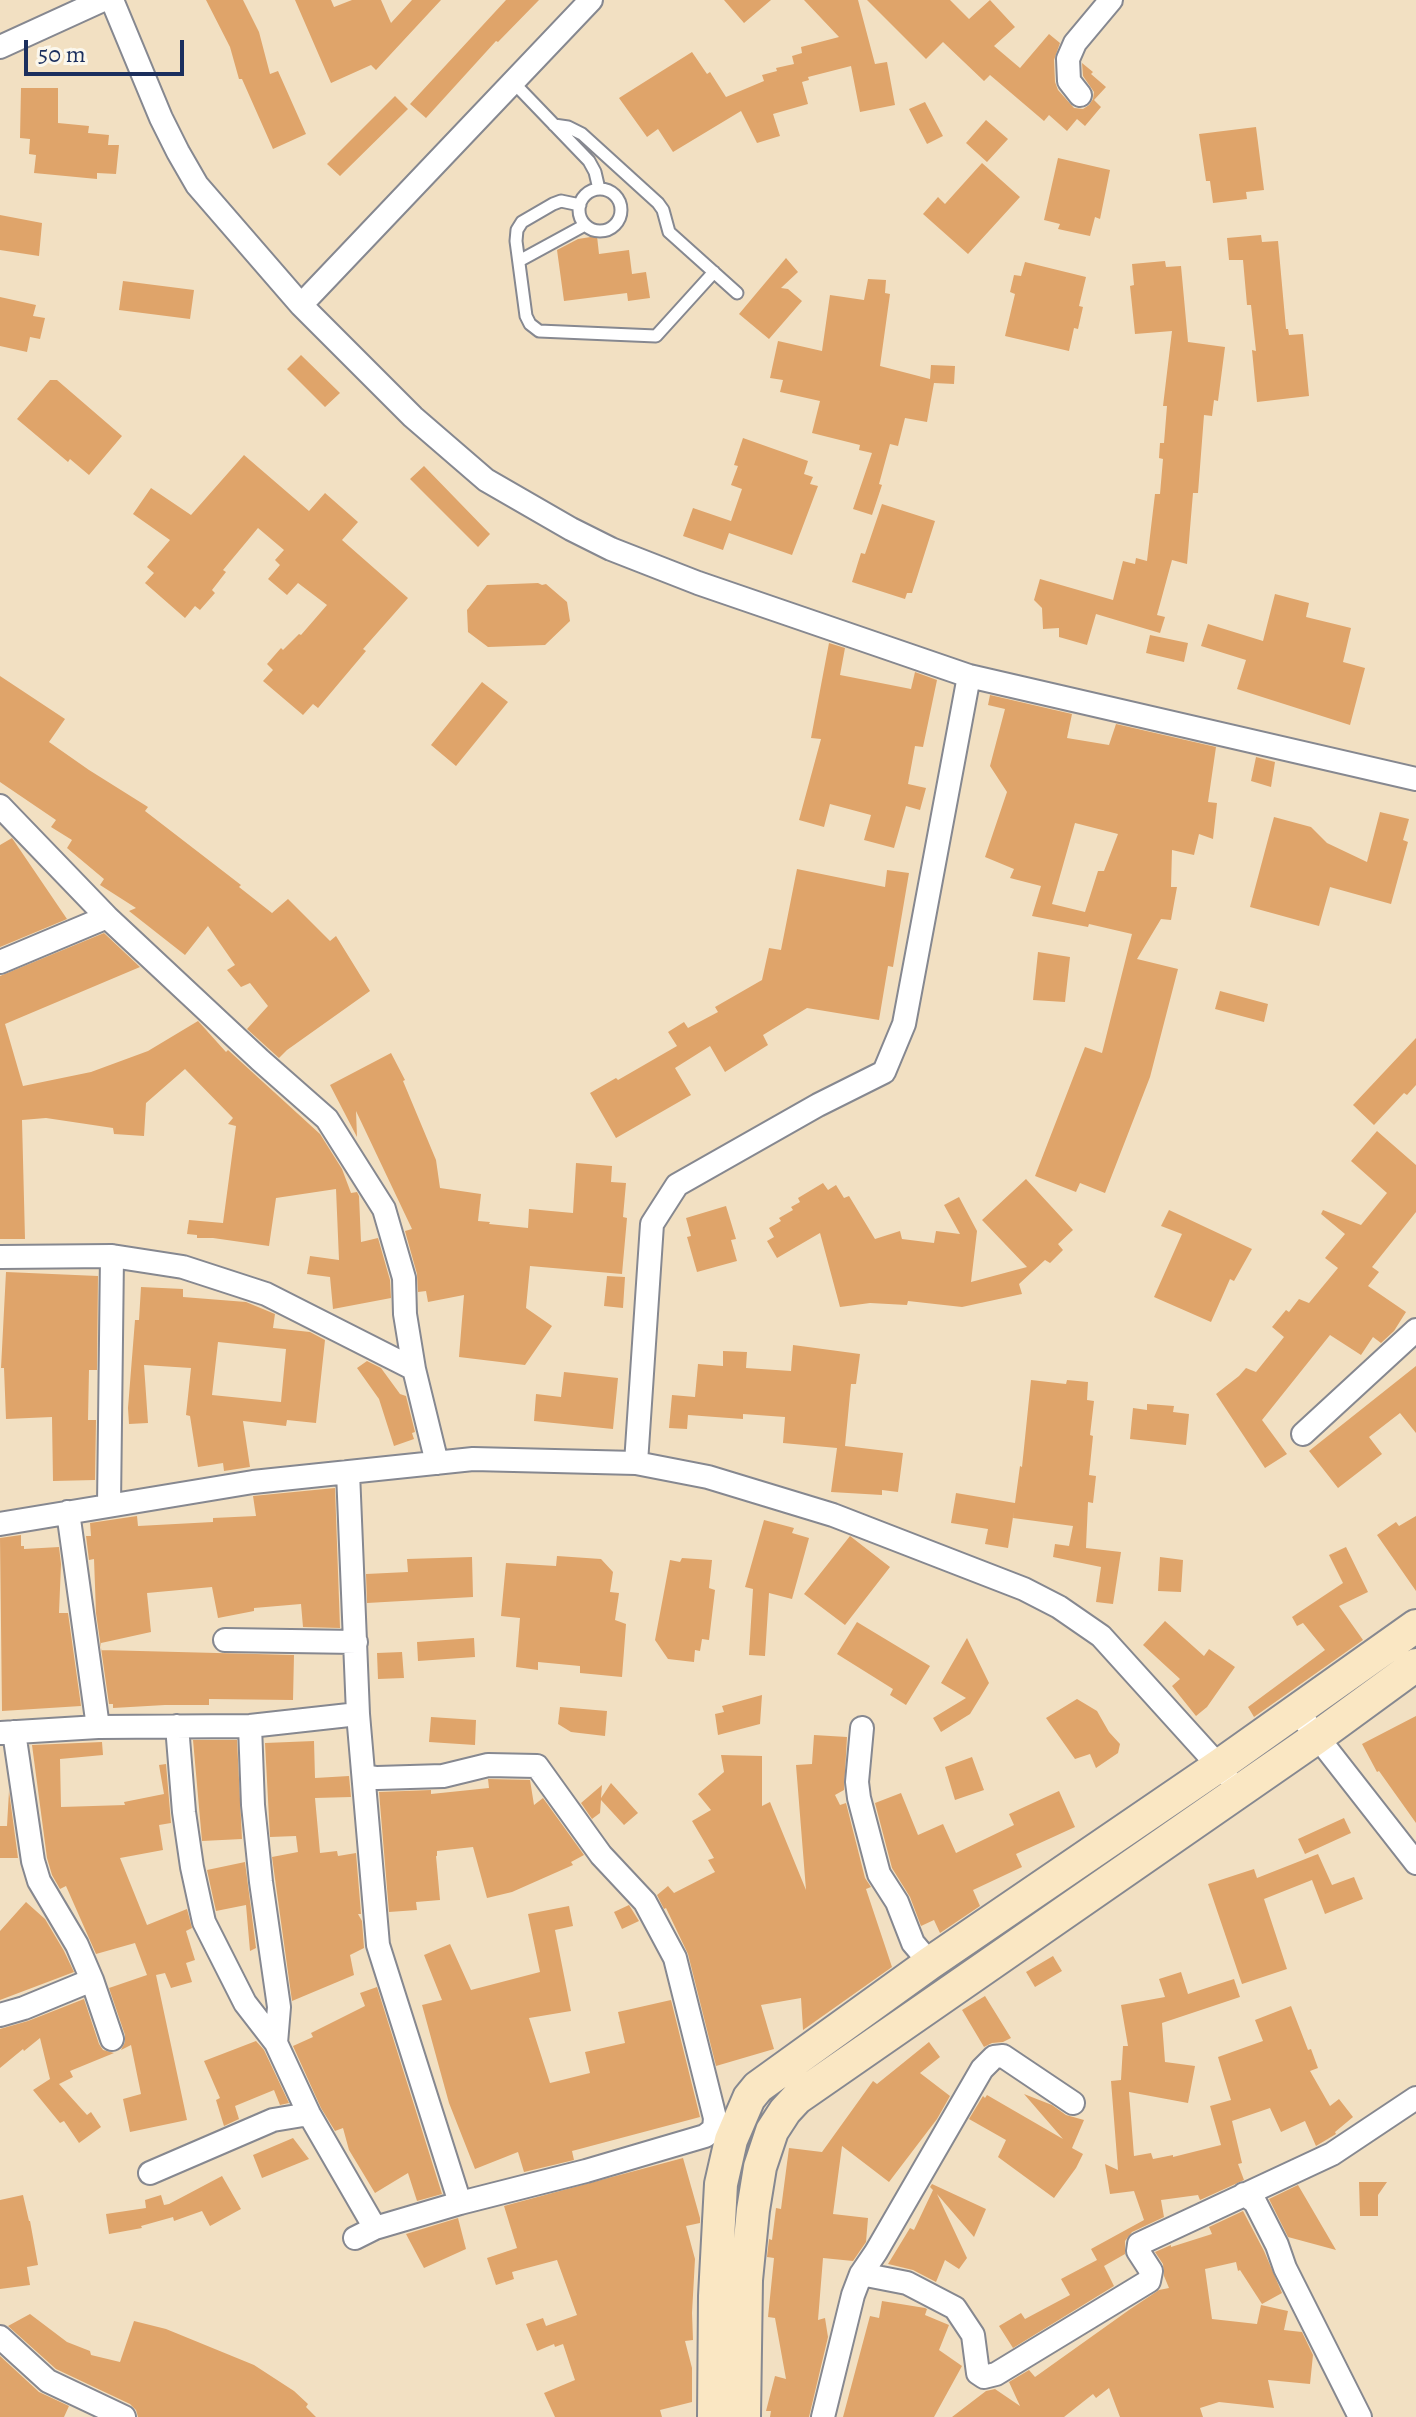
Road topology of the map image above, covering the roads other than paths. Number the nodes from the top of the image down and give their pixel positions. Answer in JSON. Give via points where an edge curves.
{"nodes":[{"id":1,"x":103,"y":0,"type":"edge"},
{"id":2,"x":112,"y":0,"type":"edge"},
{"id":3,"x":591,"y":0,"type":"edge"},
{"id":4,"x":1111,"y":0,"type":"edge"},
{"id":5,"x":0,"y":47,"type":"edge"},
{"id":6,"x":513,"y":82,"type":"junction"},
{"id":7,"x":1080,"y":95,"type":"dead end"},
{"id":8,"x":554,"y":125,"type":"junction"},
{"id":9,"x":599,"y":189,"type":"junction"},
{"id":10,"x":580,"y":205,"type":"junction"},
{"id":11,"x":585,"y":225,"type":"junction"},
{"id":12,"x":519,"y":261,"type":"junction"},
{"id":13,"x":714,"y":272,"type":"junction"},
{"id":14,"x":737,"y":293,"type":"dead end"},
{"id":15,"x":301,"y":305,"type":"junction"},
{"id":16,"x":969,"y":676,"type":"junction"},
{"id":17,"x":1416,"y":779,"type":"edge"},
{"id":18,"x":5,"y":819,"type":"edge"},
{"id":19,"x":107,"y":917,"type":"junction"},
{"id":20,"x":0,"y":962,"type":"edge"},
{"id":21,"x":112,"y":1256,"type":"junction"},
{"id":22,"x":0,"y":1257,"type":"edge"},
{"id":23,"x":1416,"y":1330,"type":"edge"},
{"id":24,"x":414,"y":1369,"type":"junction"},
{"id":25,"x":1303,"y":1434,"type":"dead end"},
{"id":26,"x":437,"y":1463,"type":"junction"},
{"id":27,"x":636,"y":1463,"type":"junction"},
{"id":28,"x":348,"y":1472,"type":"junction"},
{"id":29,"x":109,"y":1505,"type":"junction"},
{"id":30,"x":68,"y":1512,"type":"junction"},
{"id":31,"x":0,"y":1524,"type":"edge"},
{"id":32,"x":1416,"y":1626,"type":"edge"},
{"id":33,"x":225,"y":1640,"type":"dead end"},
{"id":34,"x":356,"y":1642,"type":"junction"},
{"id":35,"x":1416,"y":1665,"type":"edge"},
{"id":36,"x":1297,"y":1711,"type":"junction"},
{"id":37,"x":358,"y":1714,"type":"junction"},
{"id":38,"x":177,"y":1726,"type":"junction"},
{"id":39,"x":250,"y":1726,"type":"junction"},
{"id":40,"x":98,"y":1727,"type":"junction"},
{"id":41,"x":862,"y":1728,"type":"dead end"},
{"id":42,"x":7,"y":1733,"type":"edge"},
{"id":43,"x":1316,"y":1738,"type":"junction"},
{"id":44,"x":1220,"y":1765,"type":"junction"},
{"id":45,"x":364,"y":1776,"type":"junction"},
{"id":46,"x":1239,"y":1792,"type":"junction"},
{"id":47,"x":1416,"y":1863,"type":"edge"},
{"id":48,"x":930,"y":1963,"type":"junction"},
{"id":49,"x":92,"y":1980,"type":"junction"},
{"id":50,"x":0,"y":2015,"type":"edge"},
{"id":51,"x":112,"y":2039,"type":"dead end"},
{"id":52,"x":276,"y":2043,"type":"junction"},
{"id":53,"x":1416,"y":2098,"type":"edge"},
{"id":54,"x":1073,"y":2103,"type":"dead end"},
{"id":55,"x":309,"y":2114,"type":"junction"},
{"id":56,"x":150,"y":2173,"type":"dead end"},
{"id":57,"x":1244,"y":2194,"type":"junction"},
{"id":58,"x":460,"y":2203,"type":"junction"},
{"id":59,"x":861,"y":2274,"type":"junction"},
{"id":60,"x":0,"y":2337,"type":"edge"},
{"id":61,"x":124,"y":2417,"type":"edge"},
{"id":62,"x":714,"y":2417,"type":"edge"},
{"id":63,"x":744,"y":2417,"type":"edge"},
{"id":64,"x":823,"y":2417,"type":"edge"},
{"id":65,"x":1360,"y":2417,"type":"edge"}],
"edges":[{"from":1,"to":5,"type":"street"},
{"from":2,"to":15,"type":"street","via":[[161,118],[197,185]]},
{"from":3,"to":6,"type":"street"},
{"from":4,"to":7,"type":"street","via":[[1068,59],[1069,81]]},
{"from":6,"to":8,"type":"lane"},
{"from":6,"to":15,"type":"street"},
{"from":8,"to":9,"type":"lane","via":[[589,161]]},
{"from":8,"to":13,"type":"lane","via":[[582,134],[647,193],[663,210],[669,232]]},
{"from":9,"to":10,"type":"lane","via":[[586,194]]},
{"from":9,"to":11,"type":"lane","via":[[617,197],[621,217],[605,231]]},
{"from":10,"to":11,"type":"lane"},
{"from":10,"to":12,"type":"lane","via":[[561,201],[522,222],[516,241]]},
{"from":11,"to":12,"type":"lane"},
{"from":12,"to":13,"type":"lane","via":[[526,316],[539,331],[656,336]]},
{"from":13,"to":14,"type":"lane"},
{"from":15,"to":16,"type":"street","via":[[413,417],[486,480],[571,529],[698,583]]},
{"from":16,"to":17,"type":"street"},
{"from":16,"to":27,"type":"street","via":[[904,1024],[884,1072],[677,1185],[652,1224]]},
{"from":18,"to":19,"type":"street"},
{"from":19,"to":20,"type":"street"},
{"from":19,"to":24,"type":"street","via":[[327,1119],[384,1209],[404,1278]]},
{"from":21,"to":22,"type":"street"},
{"from":21,"to":24,"type":"street","via":[[183,1267],[266,1294]]},
{"from":21,"to":29,"type":"street"},
{"from":23,"to":25,"type":"street"},
{"from":24,"to":26,"type":"street"},
{"from":26,"to":27,"type":"street"},
{"from":26,"to":28,"type":"street"},
{"from":27,"to":44,"type":"street","via":[[708,1477],[833,1515],[1059,1607],[1101,1636]]},
{"from":28,"to":29,"type":"street"},
{"from":28,"to":34,"type":"street"},
{"from":29,"to":30,"type":"street"},
{"from":30,"to":31,"type":"street"},
{"from":30,"to":40,"type":"street"},
{"from":32,"to":36,"type":"street"},
{"from":33,"to":34,"type":"street"},
{"from":34,"to":37,"type":"street"},
{"from":35,"to":43,"type":"street"},
{"from":36,"to":43,"type":"street"},
{"from":36,"to":44,"type":"street"},
{"from":37,"to":39,"type":"street"},
{"from":37,"to":45,"type":"street"},
{"from":38,"to":39,"type":"street"},
{"from":38,"to":40,"type":"street"},
{"from":38,"to":52,"type":"street","via":[[184,1812],[204,1922],[245,2003]]},
{"from":39,"to":52,"type":"street","via":[[253,1805],[279,2007]]},
{"from":40,"to":42,"type":"street"},
{"from":41,"to":48,"type":"street","via":[[857,1782],[879,1874],[913,1943]]},
{"from":42,"to":49,"type":"street","via":[[39,1881]]},
{"from":43,"to":46,"type":"street"},
{"from":43,"to":47,"type":"street"},
{"from":44,"to":46,"type":"street"},
{"from":44,"to":48,"type":"street"},
{"from":45,"to":58,"type":"street","via":[[378,1945]]},
{"from":45,"to":58,"type":"street","via":[[443,1776],[488,1765],[537,1766],[601,1855],[645,1902],[675,1958],[715,2118],[714,2129],[705,2136]]},
{"from":46,"to":63,"type":"street","via":[[785,2111],[760,2167],[753,2210]]},
{"from":48,"to":62,"type":"street","via":[[758,2087],[742,2111],[721,2184]]},
{"from":49,"to":50,"type":"street"},
{"from":49,"to":51,"type":"street"},
{"from":52,"to":55,"type":"street"},
{"from":53,"to":57,"type":"street","via":[[1332,2154]]},
{"from":54,"to":59,"type":"street","via":[[1017,2064],[994,2057]]},
{"from":55,"to":56,"type":"street","via":[[273,2120]]},
{"from":55,"to":58,"type":"street","via":[[365,2233]]},
{"from":57,"to":59,"type":"street","via":[[1139,2244],[1151,2271],[1149,2281],[984,2377],[978,2373],[973,2335],[955,2308],[907,2283]]},
{"from":57,"to":65,"type":"street","via":[[1255,2202]]},
{"from":59,"to":64,"type":"street"},
{"from":60,"to":61,"type":"street","via":[[48,2381]]}]}
